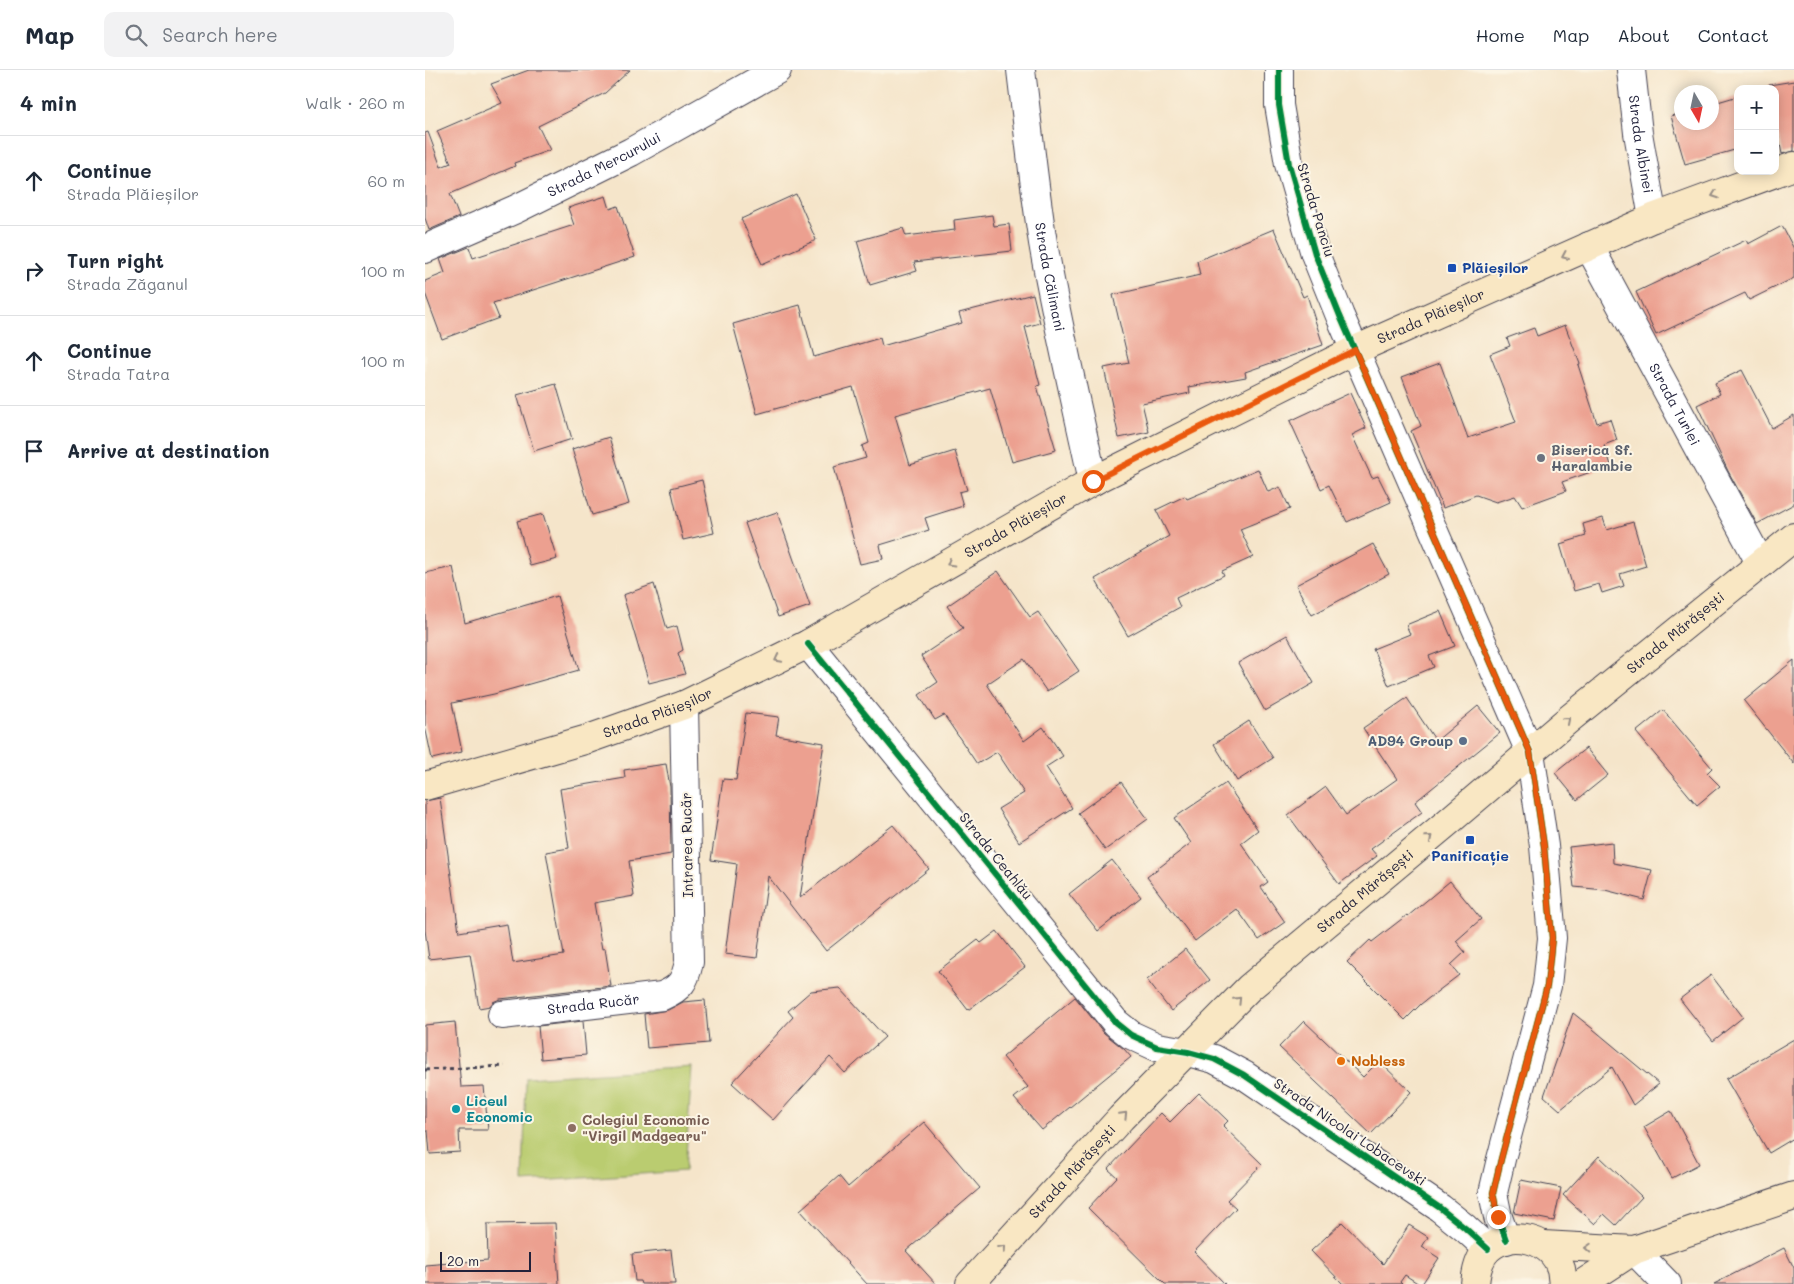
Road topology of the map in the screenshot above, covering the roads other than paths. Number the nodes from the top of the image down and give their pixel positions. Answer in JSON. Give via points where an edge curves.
{"nodes":[{"id":1,"x":777,"y":70,"type":"edge"},
{"id":2,"x":1021,"y":70,"type":"edge"},
{"id":3,"x":1279,"y":70,"type":"edge"},
{"id":4,"x":1631,"y":70,"type":"edge"},
{"id":5,"x":1794,"y":166,"type":"edge"},
{"id":6,"x":1653,"y":218,"type":"junction"},
{"id":7,"x":1589,"y":246,"type":"junction"},
{"id":8,"x":425,"y":249,"type":"edge"},
{"id":9,"x":1355,"y":350,"type":"junction"},
{"id":10,"x":1093,"y":481,"type":"junction"},
{"id":11,"x":1794,"y":537,"type":"edge"},
{"id":12,"x":1761,"y":564,"type":"junction"},
{"id":13,"x":808,"y":644,"type":"junction"},
{"id":14,"x":684,"y":705,"type":"junction"},
{"id":15,"x":1530,"y":752,"type":"junction"},
{"id":16,"x":425,"y":786,"type":"edge"},
{"id":17,"x":682,"y":984,"type":"joint"},
{"id":18,"x":502,"y":1015,"type":"dead end"},
{"id":19,"x":1188,"y":1052,"type":"junction"},
{"id":20,"x":1794,"y":1196,"type":"edge"},
{"id":21,"x":1497,"y":1244,"type":"junction"},
{"id":22,"x":1543,"y":1246,"type":"junction"},
{"id":23,"x":1634,"y":1250,"type":"junction"},
{"id":24,"x":970,"y":1284,"type":"edge"},
{"id":25,"x":1475,"y":1284,"type":"edge"},
{"id":26,"x":1563,"y":1284,"type":"edge"},
{"id":27,"x":1582,"y":1284,"type":"edge"},
{"id":28,"x":1667,"y":1284,"type":"edge"}],
"edges":[{"from":1,"to":8,"type":"street","name":"Strada Mercurului","via":[[631,152],[516,209]]},
{"from":2,"to":10,"type":"street","name":"Strada Călimani","via":[[1043,243]]},
{"from":3,"to":9,"type":"street","name":"Strada Panciu","via":[[1279,105],[1299,202],[1315,254]]},
{"from":4,"to":6,"type":"street","name":"Strada Albinei"},
{"from":5,"to":6,"type":"main road","name":"Strada Plăieșilor","one_way":true},
{"from":6,"to":7,"type":"main road","name":"Strada Plăieșilor"},
{"from":7,"to":9,"type":"main road","name":"Strada Plăieșilor","one_way":true},
{"from":7,"to":12,"type":"street","name":"Strada Turlei"},
{"from":9,"to":10,"type":"main road","name":"Strada Plăieșilor"},
{"from":9,"to":15,"type":"street","name":"Strada Panciu"},
{"from":10,"to":13,"type":"main road","name":"Strada Plăieșilor","one_way":true},
{"from":11,"to":12,"type":"main road","name":"Strada Mărășești"},
{"from":15,"to":12,"type":"main road","name":"Strada Mărășești","one_way":true},
{"from":13,"to":14,"type":"main road","name":"Strada Plăieșilor","one_way":true},
{"from":13,"to":19,"type":"street","name":"Strada Ceahlău","via":[[1116,1023],[1131,1035],[1157,1047]]},
{"from":14,"to":16,"type":"main road","name":"Strada Plăieșilor","via":[[588,739]]},
{"from":14,"to":17,"type":"street","name":"Intrarea Rucăr","via":[[689,962]]},
{"from":19,"to":15,"type":"main road","name":"Strada Mărășești","one_way":true,"via":[[1249,988]]},
{"from":15,"to":21,"type":"street","name":"Strada Panciu","via":[[1544,846],[1552,938],[1547,986],[1493,1193],[1498,1217]]},
{"from":17,"to":18,"type":"street","name":"Strada Rucăr","via":[[663,996]]},
{"from":19,"to":21,"type":"street","name":"Strada Nicolai Lobacevski","via":[[1214,1059],[1244,1075],[1465,1228]]},
{"from":24,"to":19,"type":"main road","name":"Strada Mărășești","one_way":true,"via":[[1121,1118]]},
{"from":20,"to":23,"type":"main road"},
{"from":21,"to":22,"type":"main road","via":[[1519,1238]]},
{"from":21,"to":25,"type":"main road","via":[[1482,1257]]},
{"from":23,"to":22,"type":"main road","one_way":true},
{"from":22,"to":26,"type":"main road","via":[[1561,1269]]},
{"from":23,"to":27,"type":"main road"},
{"from":23,"to":28,"type":"street"}]}
